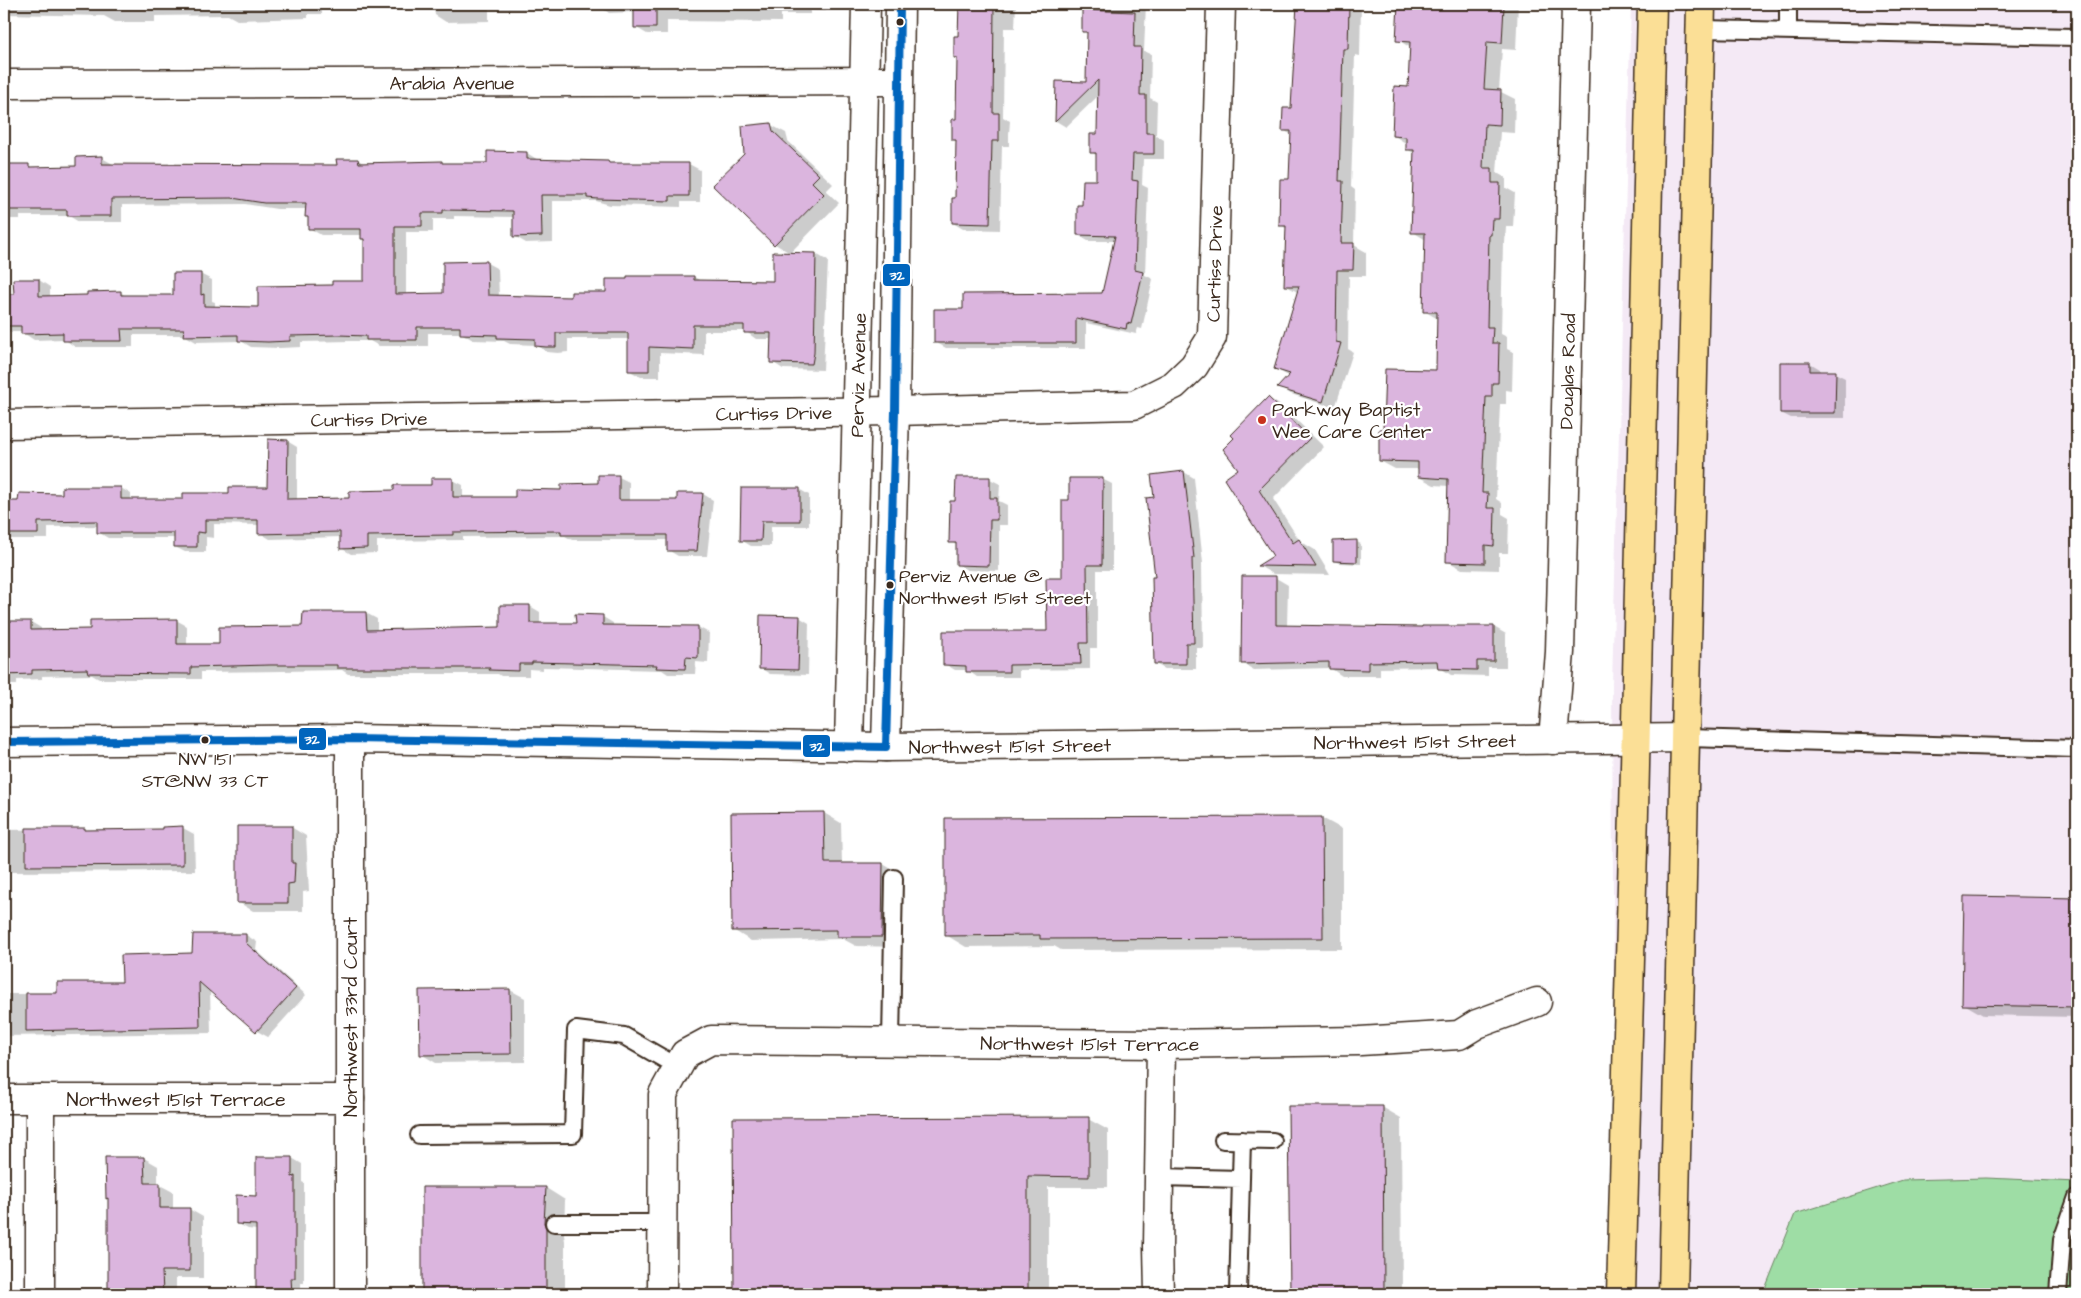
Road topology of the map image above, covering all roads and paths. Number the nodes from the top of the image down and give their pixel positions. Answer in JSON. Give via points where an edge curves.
{"nodes":[{"id":1,"x":866,"y":4,"type":"edge"},
{"id":2,"x":900,"y":4,"type":"edge"},
{"id":3,"x":1221,"y":4,"type":"edge"},
{"id":4,"x":1576,"y":4,"type":"edge"},
{"id":5,"x":1652,"y":4,"type":"edge"},
{"id":6,"x":1788,"y":4,"type":"edge"},
{"id":7,"x":1701,"y":16,"type":"edge"},
{"id":8,"x":1788,"y":30,"type":"junction"},
{"id":9,"x":2077,"y":37,"type":"edge"},
{"id":10,"x":864,"y":81,"type":"junction"},
{"id":11,"x":898,"y":81,"type":"junction"},
{"id":12,"x":4,"y":84,"type":"edge"},
{"id":13,"x":895,"y":411,"type":"junction"},
{"id":14,"x":857,"y":412,"type":"junction"},
{"id":15,"x":4,"y":424,"type":"edge"},
{"id":16,"x":1687,"y":738,"type":"junction"},
{"id":17,"x":350,"y":739,"type":"junction"},
{"id":18,"x":1553,"y":740,"type":"junction"},
{"id":19,"x":1636,"y":740,"type":"junction"},
{"id":20,"x":4,"y":742,"type":"edge"},
{"id":21,"x":848,"y":746,"type":"junction"},
{"id":22,"x":886,"y":747,"type":"junction"},
{"id":23,"x":2077,"y":748,"type":"edge"},
{"id":24,"x":894,"y":878,"type":"dead end"},
{"id":25,"x":1537,"y":1002,"type":"dead end"},
{"id":26,"x":891,"y":1041,"type":"junction"},
{"id":27,"x":1161,"y":1044,"type":"junction"},
{"id":28,"x":678,"y":1067,"type":"junction"},
{"id":29,"x":4,"y":1099,"type":"edge"},
{"id":30,"x":40,"y":1099,"type":"junction"},
{"id":31,"x":350,"y":1099,"type":"junction"},
{"id":32,"x":419,"y":1135,"type":"dead end"},
{"id":33,"x":1223,"y":1140,"type":"dead end"},
{"id":34,"x":1242,"y":1140,"type":"junction"},
{"id":35,"x":1273,"y":1142,"type":"dead end"},
{"id":36,"x":1159,"y":1177,"type":"junction"},
{"id":37,"x":1241,"y":1179,"type":"junction"},
{"id":38,"x":2077,"y":1197,"type":"edge"},
{"id":39,"x":554,"y":1223,"type":"dead end"},
{"id":40,"x":662,"y":1223,"type":"junction"},
{"id":41,"x":40,"y":1294,"type":"edge"},
{"id":42,"x":350,"y":1294,"type":"edge"},
{"id":43,"x":662,"y":1294,"type":"edge"},
{"id":44,"x":1159,"y":1294,"type":"edge"},
{"id":45,"x":1238,"y":1294,"type":"edge"},
{"id":46,"x":1621,"y":1294,"type":"edge"},
{"id":47,"x":1674,"y":1294,"type":"edge"},
{"id":48,"x":2058,"y":1294,"type":"edge"}],
"edges":[{"from":1,"to":10,"type":"street","name":"Perviz Avenue"},
{"from":2,"to":11,"type":"street","name":"Perviz Avenue"},
{"from":3,"to":13,"type":"street","name":"Curtiss Drive","via":[[1212,337],[1194,366],[1174,385],[1134,405]]},
{"from":4,"to":18,"type":"street","name":"Douglas Road","via":[[1560,652]]},
{"from":5,"to":19,"type":"main road"},
{"from":6,"to":8,"type":"lane"},
{"from":7,"to":8,"type":"lane"},
{"from":7,"to":16,"type":"main road"},
{"from":8,"to":9,"type":"lane"},
{"from":10,"to":11,"type":"street","name":"Arabia Avenue"},
{"from":10,"to":12,"type":"street","name":"Arabia Avenue"},
{"from":10,"to":14,"type":"street","name":"Perviz Avenue"},
{"from":11,"to":13,"type":"street","name":"Perviz Avenue"},
{"from":13,"to":14,"type":"street","name":"Curtiss Drive"},
{"from":13,"to":22,"type":"street","name":"Perviz Avenue"},
{"from":14,"to":15,"type":"street","name":"Curtiss Drive"},
{"from":14,"to":21,"type":"street","name":"Perviz Avenue"},
{"from":16,"to":19,"type":"street","name":"Northwest 151st Street"},
{"from":16,"to":23,"type":"lane"},
{"from":16,"to":47,"type":"main road"},
{"from":17,"to":20,"type":"street","name":"Northwest 151st Street"},
{"from":17,"to":21,"type":"street","name":"Northwest 151st Street"},
{"from":17,"to":31,"type":"street","name":"Northwest 33rd Court"},
{"from":18,"to":19,"type":"street","name":"Northwest 151st Street"},
{"from":18,"to":22,"type":"street","name":"Northwest 151st Street"},
{"from":19,"to":46,"type":"main road"},
{"from":21,"to":22,"type":"street","name":"Northwest 151st Street"},
{"from":24,"to":26,"type":"lane"},
{"from":25,"to":27,"type":"street","name":"Northwest 151st Terrace","via":[[1476,1024],[1459,1035],[1360,1041]]},
{"from":26,"to":27,"type":"street","name":"Northwest 151st Terrace"},
{"from":26,"to":28,"type":"street","name":"Northwest 151st Terrace","via":[[711,1040],[685,1054]]},
{"from":27,"to":36,"type":"street"},
{"from":28,"to":32,"type":"lane","via":[[624,1036],[576,1030],[573,1134]]},
{"from":28,"to":40,"type":"street","name":"Northwest 151st Terrace","via":[[663,1094]]},
{"from":29,"to":30,"type":"street","name":"Northwest 151st Terrace"},
{"from":30,"to":31,"type":"street","name":"Northwest 151st Terrace"},
{"from":30,"to":41,"type":"street"},
{"from":31,"to":42,"type":"street","name":"Northwest 33rd Court"},
{"from":33,"to":34,"type":"lane"},
{"from":34,"to":35,"type":"lane"},
{"from":34,"to":37,"type":"lane"},
{"from":36,"to":37,"type":"lane"},
{"from":36,"to":44,"type":"street"},
{"from":37,"to":45,"type":"lane"},
{"from":38,"to":48,"type":"lane","via":[[2062,1240]]},
{"from":39,"to":40,"type":"lane"},
{"from":40,"to":43,"type":"street"}]}
